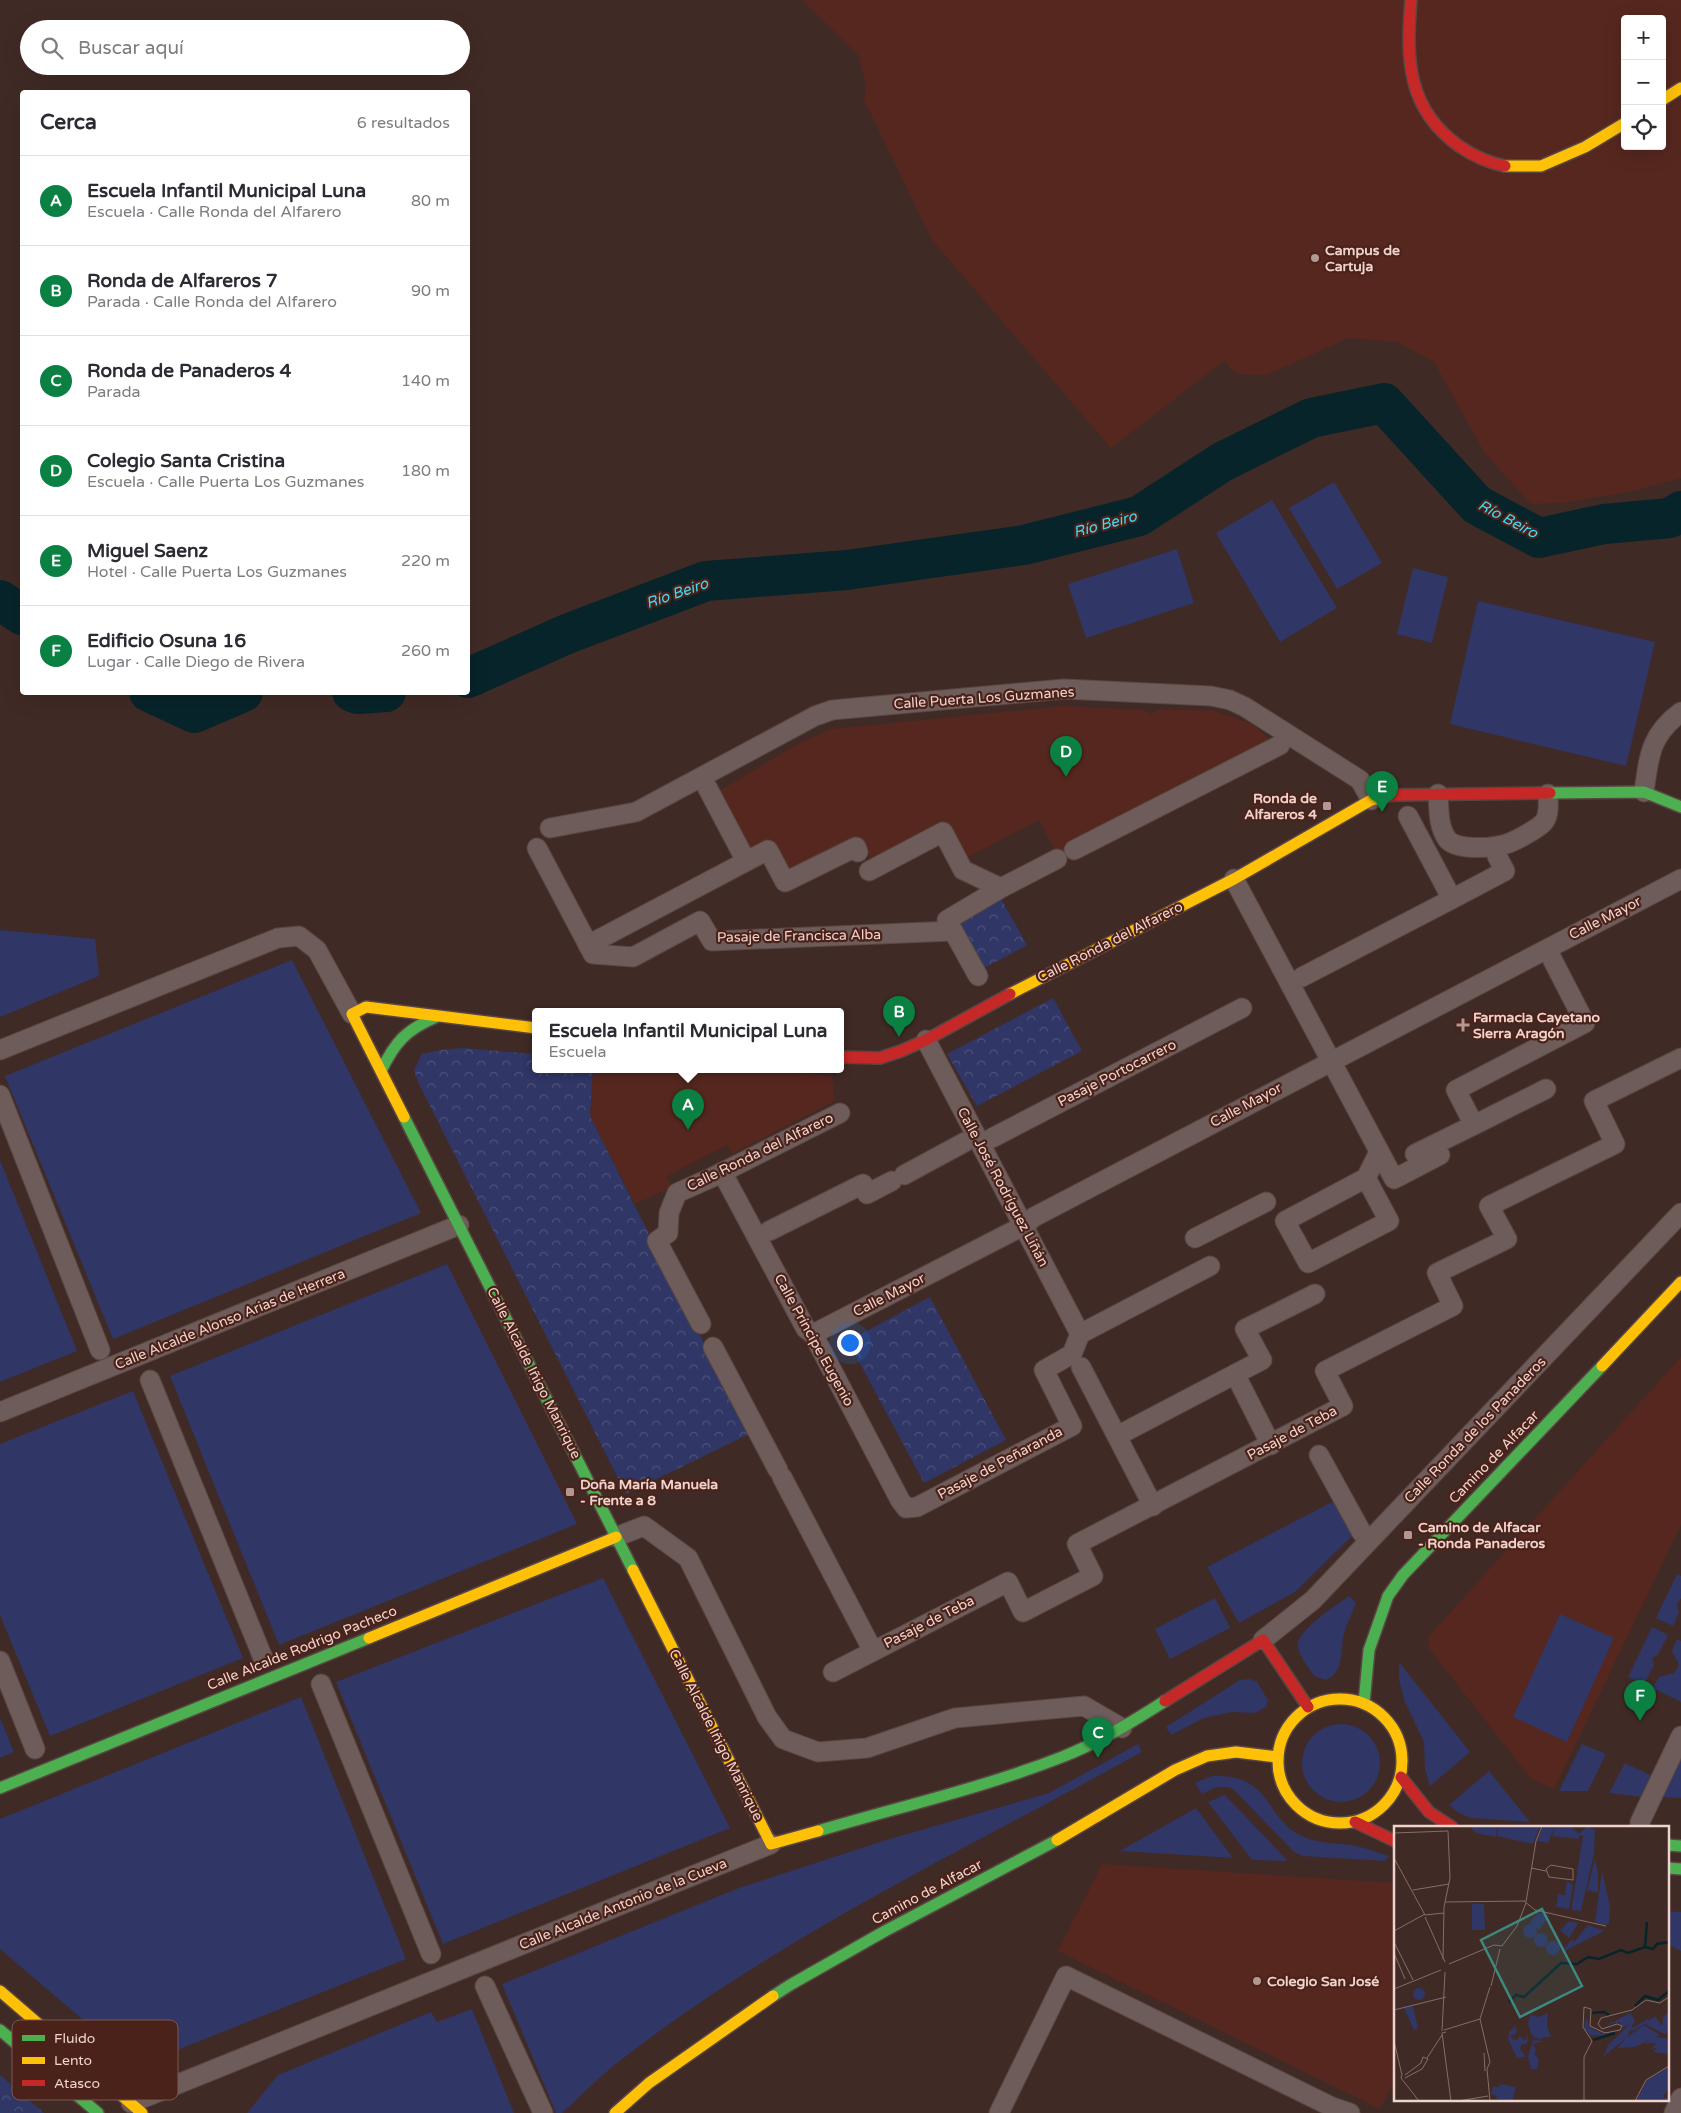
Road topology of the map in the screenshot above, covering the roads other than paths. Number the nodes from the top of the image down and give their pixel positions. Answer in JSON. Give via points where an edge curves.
{"nodes":[{"id":1,"x":1412,"y":1,"type":"edge"},
{"id":2,"x":1681,"y":88,"type":"edge"},
{"id":3,"x":1666,"y":97,"type":"edge"},
{"id":4,"x":1621,"y":125,"type":"edge"},
{"id":5,"x":1681,"y":712,"type":"edge"},
{"id":6,"x":1280,"y":745,"type":"dead end"},
{"id":7,"x":707,"y":788,"type":"dead end"},
{"id":8,"x":1644,"y":792,"type":"junction"},
{"id":9,"x":1438,"y":794,"type":"junction"},
{"id":10,"x":1548,"y":794,"type":"junction"},
{"id":11,"x":1371,"y":800,"type":"junction"},
{"id":12,"x":1681,"y":807,"type":"edge"},
{"id":13,"x":1408,"y":816,"type":"dead end"},
{"id":14,"x":550,"y":828,"type":"dead end"},
{"id":15,"x":537,"y":848,"type":"dead end"},
{"id":16,"x":1074,"y":850,"type":"dead end"},
{"id":17,"x":858,"y":852,"type":"dead end"},
{"id":18,"x":1498,"y":856,"type":"dead end"},
{"id":19,"x":1057,"y":859,"type":"dead end"},
{"id":20,"x":746,"y":861,"type":"junction"},
{"id":21,"x":869,"y":871,"type":"dead end"},
{"id":22,"x":1681,"y":879,"type":"edge"},
{"id":23,"x":1234,"y":880,"type":"junction"},
{"id":24,"x":1001,"y":888,"type":"junction"},
{"id":25,"x":1452,"y":899,"type":"junction"},
{"id":26,"x":953,"y":931,"type":"junction"},
{"id":27,"x":588,"y":945,"type":"junction"},
{"id":28,"x":1549,"y":953,"type":"dead end"},
{"id":29,"x":978,"y":976,"type":"dead end"},
{"id":30,"x":1302,"y":976,"type":"dead end"},
{"id":31,"x":1242,"y":1008,"type":"dead end"},
{"id":32,"x":352,"y":1014,"type":"junction"},
{"id":33,"x":436,"y":1017,"type":"junction"},
{"id":34,"x":532,"y":1028,"type":"edge"},
{"id":35,"x":926,"y":1040,"type":"junction"},
{"id":36,"x":0,"y":1050,"type":"edge"},
{"id":37,"x":844,"y":1056,"type":"edge"},
{"id":38,"x":1681,"y":1058,"type":"edge"},
{"id":39,"x":1330,"y":1061,"type":"junction"},
{"id":40,"x":382,"y":1071,"type":"junction"},
{"id":41,"x":1546,"y":1089,"type":"dead end"},
{"id":42,"x":0,"y":1095,"type":"edge"},
{"id":43,"x":840,"y":1113,"type":"dead end"},
{"id":44,"x":1474,"y":1125,"type":"junction"},
{"id":45,"x":992,"y":1138,"type":"dead end"},
{"id":46,"x":965,"y":1142,"type":"dead end"},
{"id":47,"x":1379,"y":1152,"type":"junction"},
{"id":48,"x":1440,"y":1155,"type":"dead end"},
{"id":49,"x":1400,"y":1162,"type":"dead end"},
{"id":50,"x":718,"y":1174,"type":"junction"},
{"id":51,"x":1366,"y":1178,"type":"junction"},
{"id":52,"x":1266,"y":1202,"type":"dead end"},
{"id":53,"x":1681,"y":1213,"type":"edge"},
{"id":54,"x":459,"y":1225,"type":"junction"},
{"id":55,"x":1023,"y":1226,"type":"junction"},
{"id":56,"x":769,"y":1231,"type":"dead end"},
{"id":57,"x":1195,"y":1238,"type":"dead end"},
{"id":58,"x":1210,"y":1266,"type":"dead end"},
{"id":59,"x":1681,"y":1282,"type":"edge"},
{"id":60,"x":1315,"y":1294,"type":"dead end"},
{"id":61,"x":701,"y":1324,"type":"dead end"},
{"id":62,"x":813,"y":1334,"type":"junction"},
{"id":63,"x":1080,"y":1334,"type":"junction"},
{"id":64,"x":713,"y":1347,"type":"dead end"},
{"id":65,"x":100,"y":1350,"type":"dead end"},
{"id":66,"x":1082,"y":1367,"type":"dead end"},
{"id":67,"x":1235,"y":1374,"type":"junction"},
{"id":68,"x":150,"y":1380,"type":"dead end"},
{"id":69,"x":0,"y":1412,"type":"edge"},
{"id":70,"x":1117,"y":1436,"type":"junction"},
{"id":71,"x":1271,"y":1444,"type":"junction"},
{"id":72,"x":1319,"y":1455,"type":"dead end"},
{"id":73,"x":1153,"y":1506,"type":"junction"},
{"id":74,"x":906,"y":1508,"type":"joint"},
{"id":75,"x":1362,"y":1532,"type":"dead end"},
{"id":76,"x":616,"y":1537,"type":"junction"},
{"id":77,"x":1262,"y":1640,"type":"junction"},
{"id":78,"x":874,"y":1651,"type":"junction"},
{"id":79,"x":263,"y":1658,"type":"dead end"},
{"id":80,"x":0,"y":1661,"type":"edge"},
{"id":81,"x":832,"y":1672,"type":"dead end"},
{"id":82,"x":321,"y":1684,"type":"dead end"},
{"id":83,"x":1364,"y":1703,"type":"junction"},
{"id":84,"x":1308,"y":1707,"type":"junction"},
{"id":85,"x":1122,"y":1728,"type":"junction"},
{"id":86,"x":1681,"y":1736,"type":"edge"},
{"id":87,"x":35,"y":1749,"type":"dead end"},
{"id":88,"x":1277,"y":1757,"type":"junction"},
{"id":89,"x":1401,"y":1777,"type":"junction"},
{"id":90,"x":0,"y":1788,"type":"edge"},
{"id":91,"x":1355,"y":1822,"type":"junction"},
{"id":92,"x":1449,"y":1826,"type":"edge"},
{"id":93,"x":1640,"y":1826,"type":"edge"},
{"id":94,"x":1394,"y":1841,"type":"edge"},
{"id":95,"x":771,"y":1844,"type":"junction"},
{"id":96,"x":1668,"y":1845,"type":"edge"},
{"id":97,"x":1681,"y":1846,"type":"edge"},
{"id":98,"x":1668,"y":1868,"type":"edge"},
{"id":99,"x":1681,"y":1869,"type":"edge"},
{"id":100,"x":431,"y":1954,"type":"dead end"},
{"id":101,"x":485,"y":1986,"type":"dead end"},
{"id":102,"x":0,"y":1992,"type":"edge"},
{"id":103,"x":33,"y":2020,"type":"edge"},
{"id":104,"x":0,"y":2030,"type":"edge"},
{"id":105,"x":12,"y":2041,"type":"edge"},
{"id":106,"x":178,"y":2091,"type":"edge"},
{"id":107,"x":1681,"y":2098,"type":"edge"},
{"id":108,"x":155,"y":2100,"type":"edge"},
{"id":109,"x":86,"y":2108,"type":"edge"},
{"id":110,"x":136,"y":2108,"type":"edge"},
{"id":111,"x":1331,"y":2110,"type":"edge"},
{"id":112,"x":98,"y":2113,"type":"edge"},
{"id":113,"x":543,"y":2113,"type":"edge"},
{"id":114,"x":615,"y":2113,"type":"edge"},
{"id":115,"x":999,"y":2113,"type":"edge"},
{"id":116,"x":1350,"y":2113,"type":"edge"},
{"id":117,"x":1674,"y":2113,"type":"edge"}],
"edges":[{"from":1,"to":4,"type":"street","via":[[1408,37],[1413,82],[1424,110],[1444,134],[1471,154],[1504,166],[1542,166],[1586,147]]},
{"from":2,"to":3,"type":"street"},
{"from":5,"to":8,"type":"street","via":[[1658,734],[1650,754]]},
{"from":6,"to":16,"type":"street"},
{"from":7,"to":20,"type":"street"},
{"from":8,"to":10,"type":"street"},
{"from":8,"to":12,"type":"street"},
{"from":9,"to":10,"type":"street"},
{"from":9,"to":10,"type":"street","via":[[1441,828],[1448,841],[1458,846],[1493,848],[1508,844],[1543,823],[1548,814]]},
{"from":9,"to":11,"type":"street","via":[[1395,794]]},
{"from":11,"to":14,"type":"street","name":"Calle Puerta Los Guzmanes","via":[[1360,780],[1230,700],[1211,696],[1064,690],[832,710],[815,716],[636,812]]},
{"from":11,"to":23,"type":"street","name":"Calle Ronda del Alfarero"},
{"from":13,"to":25,"type":"street"},
{"from":15,"to":27,"type":"street"},
{"from":17,"to":20,"type":"street","via":[[856,847],[785,882],[768,850]]},
{"from":18,"to":25,"type":"street","via":[[1505,871]]},
{"from":19,"to":24,"type":"street"},
{"from":20,"to":27,"type":"street"},
{"from":21,"to":24,"type":"street","via":[[943,832],[963,870]]},
{"from":22,"to":39,"type":"street","name":"Calle Mayor"},
{"from":23,"to":35,"type":"street","name":"Calle Ronda del Alfarero","via":[[1050,972]]},
{"from":23,"to":39,"type":"street"},
{"from":24,"to":26,"type":"street","via":[[947,920]]},
{"from":25,"to":30,"type":"street"},
{"from":26,"to":27,"type":"street","name":"Pasaje de Francisca Alba","via":[[712,941],[700,922],[633,958],[593,954]]},
{"from":26,"to":29,"type":"street"},
{"from":28,"to":44,"type":"street","via":[[1585,1022],[1456,1090]]},
{"from":31,"to":45,"type":"street","name":"Pasaje Portocarrero"},
{"from":32,"to":33,"type":"street","via":[[366,1007]]},
{"from":32,"to":36,"type":"street","name":"Calle Alcalde Iñigo Manrique","via":[[317,950],[299,936],[278,938]]},
{"from":32,"to":40,"type":"street","name":"Calle Alcalde Iñigo Manrique"},
{"from":33,"to":34,"type":"street"},
{"from":33,"to":40,"type":"street","via":[[416,1024],[401,1036]]},
{"from":35,"to":37,"type":"street","name":"Calle Ronda del Alfarero","via":[[880,1058]]},
{"from":35,"to":55,"type":"street","name":"Calle José Rodríguez Liñán"},
{"from":38,"to":71,"type":"street","name":"Pasaje de Teba","via":[[1594,1101],[1615,1144],[1489,1206],[1507,1239],[1437,1273],[1453,1306],[1325,1371],[1343,1406]]},
{"from":39,"to":47,"type":"street"},
{"from":39,"to":55,"type":"street","name":"Calle Mayor","via":[[1034,1217]]},
{"from":40,"to":54,"type":"street","name":"Calle Alcalde Iñigo Manrique"},
{"from":41,"to":44,"type":"street"},
{"from":42,"to":65,"type":"street"},
{"from":43,"to":50,"type":"street","name":"Calle Ronda del Alfarero"},
{"from":44,"to":49,"type":"street"},
{"from":46,"to":56,"type":"street","via":[[867,1194],[862,1184]]},
{"from":47,"to":48,"type":"street","via":[[1394,1179]]},
{"from":47,"to":51,"type":"street"},
{"from":50,"to":61,"type":"street","name":"Calle Ronda del Alfarero","via":[[677,1193],[669,1213],[668,1233],[657,1241]]},
{"from":50,"to":62,"type":"street","name":"Calle Príncipe Eugenio","via":[[806,1329]]},
{"from":51,"to":51,"type":"street","via":[[1389,1221],[1308,1263],[1285,1220]]},
{"from":52,"to":57,"type":"street"},
{"from":53,"to":77,"type":"street","name":"Calle Ronda de los Panaderos","via":[[1313,1600]]},
{"from":54,"to":69,"type":"street","name":"Calle Alcalde Alonso Arias de Herrera"},
{"from":54,"to":76,"type":"street","name":"Calle Alcalde Iñigo Manrique"},
{"from":55,"to":62,"type":"street","name":"Calle Mayor"},
{"from":55,"to":63,"type":"street","name":"Calle José Rodríguez Liñán"},
{"from":58,"to":63,"type":"street"},
{"from":59,"to":83,"type":"street","name":"Camino de Alfacar","via":[[1403,1574],[1388,1596],[1369,1650]]},
{"from":60,"to":67,"type":"street","via":[[1246,1329],[1262,1360]]},
{"from":62,"to":74,"type":"street","name":"Calle Príncipe Eugenio"},
{"from":63,"to":74,"type":"street","name":"Pasaje de Peñaranda","via":[[1072,1354],[1044,1370],[1072,1426],[917,1507]]},
{"from":64,"to":78,"type":"street"},
{"from":66,"to":70,"type":"street"},
{"from":67,"to":70,"type":"street"},
{"from":67,"to":71,"type":"street"},
{"from":68,"to":79,"type":"street"},
{"from":70,"to":73,"type":"street"},
{"from":71,"to":73,"type":"street","name":"Pasaje de Teba"},
{"from":72,"to":75,"type":"street"},
{"from":73,"to":78,"type":"street","name":"Pasaje de Teba","via":[[1077,1544],[1093,1576],[1022,1612],[1008,1582]]},
{"from":76,"to":85,"type":"street","via":[[644,1526],[688,1558],[767,1717],[784,1739],[818,1752],[867,1748],[955,1718],[1084,1706]]},
{"from":76,"to":90,"type":"street","name":"Calle Alcalde Rodrigo Pacheco"},
{"from":76,"to":95,"type":"street","name":"Calle Alcalde Iñigo Manrique"},
{"from":77,"to":84,"type":"street"},
{"from":77,"to":85,"type":"street","name":"Calle Ronda de los Panaderos"},
{"from":78,"to":81,"type":"street","name":"Pasaje de Teba"},
{"from":80,"to":87,"type":"street"},
{"from":82,"to":100,"type":"street"},
{"from":83,"to":84,"type":"street","via":[[1345,1699],[1324,1700]]},
{"from":83,"to":89,"type":"street","via":[[1378,1711],[1398,1736],[1402,1753]]},
{"from":84,"to":88,"type":"street","via":[[1287,1727]]},
{"from":85,"to":95,"type":"street","name":"Calle Alcalde Antonio de la Cueva","via":[[1063,1757],[1005,1777]]},
{"from":86,"to":93,"type":"street"},
{"from":88,"to":91,"type":"street","via":[[1278,1772],[1293,1802],[1315,1818],[1334,1824]]},
{"from":88,"to":114,"type":"street","name":"Camino de Alfacar","via":[[1236,1752],[1207,1756],[1175,1770],[1055,1841],[790,1985],[657,2078]]},
{"from":89,"to":91,"type":"street","via":[[1384,1806],[1373,1815]]},
{"from":89,"to":92,"type":"street","via":[[1422,1806]]},
{"from":91,"to":94,"type":"street"},
{"from":95,"to":106,"type":"street","name":"Calle Alcalde Antonio de la Cueva"},
{"from":96,"to":97,"type":"street"},
{"from":98,"to":99,"type":"street"},
{"from":101,"to":113,"type":"street"},
{"from":102,"to":103,"type":"street"},
{"from":104,"to":105,"type":"street"},
{"from":107,"to":117,"type":"street"},
{"from":108,"to":110,"type":"street","name":"Calle Alcalde Antonio de la Cueva"},
{"from":109,"to":112,"type":"street"},
{"from":111,"to":115,"type":"street","via":[[1066,1976]]},
{"from":111,"to":116,"type":"street"}]}
